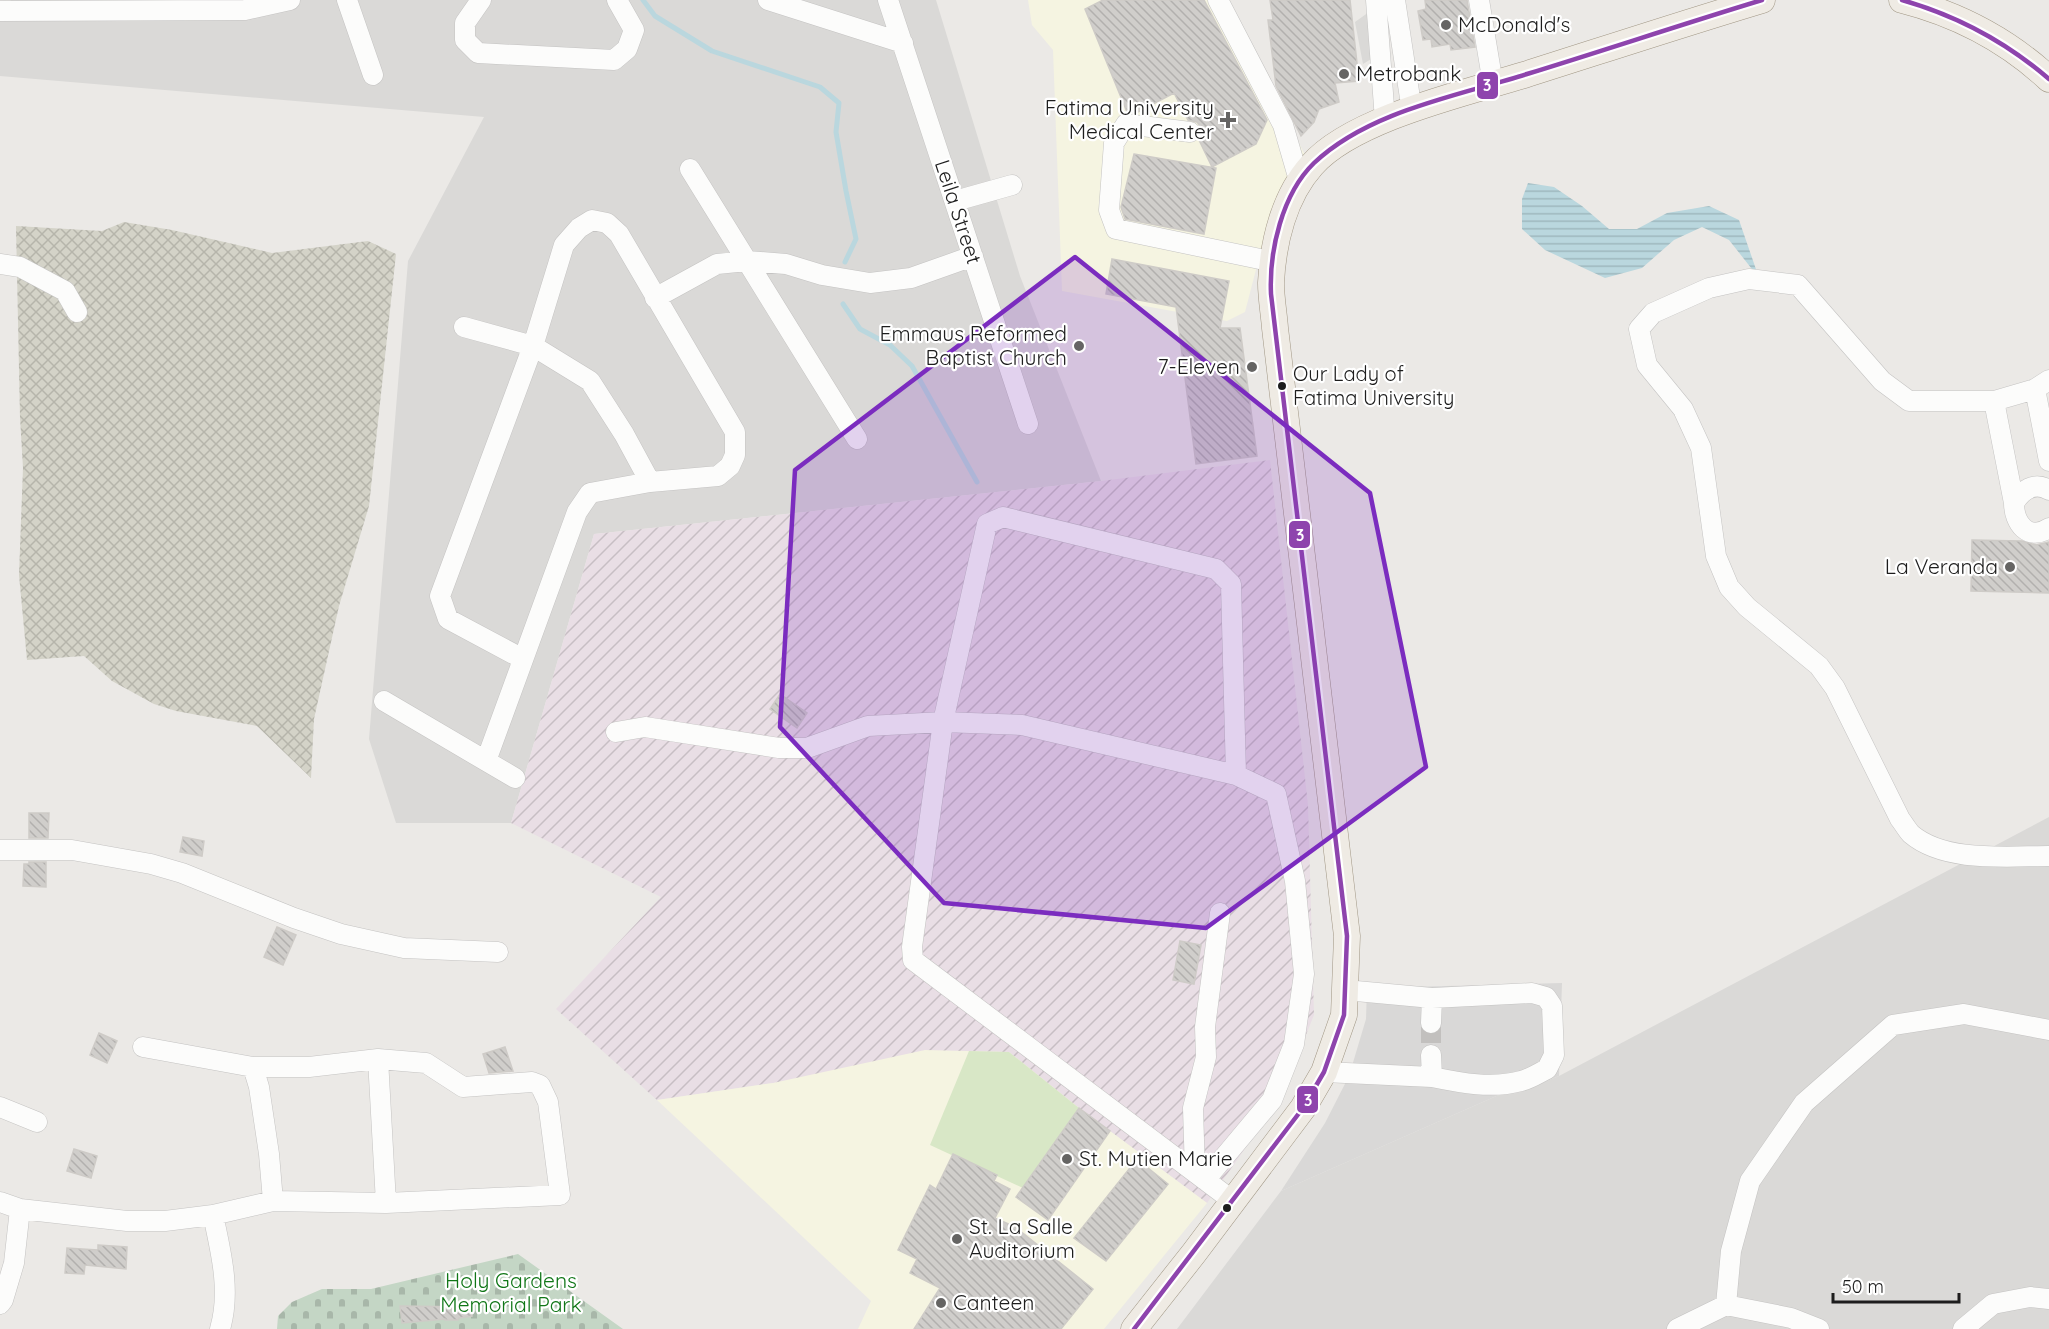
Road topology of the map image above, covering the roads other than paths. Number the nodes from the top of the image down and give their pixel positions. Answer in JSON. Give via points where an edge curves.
{"nodes":[{"id":1,"x":290,"y":0,"type":"edge"},
{"id":2,"x":347,"y":0,"type":"edge"},
{"id":3,"x":481,"y":0,"type":"edge"},
{"id":4,"x":617,"y":0,"type":"edge"},
{"id":5,"x":768,"y":0,"type":"edge"},
{"id":6,"x":888,"y":0,"type":"edge"},
{"id":7,"x":1218,"y":0,"type":"edge"},
{"id":8,"x":1376,"y":0,"type":"edge"},
{"id":9,"x":1395,"y":0,"type":"edge"},
{"id":10,"x":1479,"y":0,"type":"edge"},
{"id":11,"x":1762,"y":0,"type":"edge"},
{"id":12,"x":1902,"y":0,"type":"edge"},
{"id":13,"x":24,"y":5,"type":"edge"},
{"id":14,"x":0,"y":11,"type":"edge"},
{"id":15,"x":903,"y":43,"type":"junction"},
{"id":16,"x":373,"y":75,"type":"dead end"},
{"id":17,"x":2049,"y":79,"type":"edge"},
{"id":18,"x":1493,"y":84,"type":"junction"},
{"id":19,"x":1412,"y":111,"type":"junction"},
{"id":20,"x":1385,"y":120,"type":"junction"},
{"id":21,"x":1190,"y":132,"type":"dead end"},
{"id":22,"x":690,"y":169,"type":"dead end"},
{"id":23,"x":1299,"y":180,"type":"junction"},
{"id":24,"x":1011,"y":185,"type":"dead end"},
{"id":25,"x":955,"y":201,"type":"junction"},
{"id":26,"x":973,"y":256,"type":"junction"},
{"id":27,"x":747,"y":261,"type":"junction"},
{"id":28,"x":1274,"y":262,"type":"junction"},
{"id":29,"x":0,"y":264,"type":"edge"},
{"id":30,"x":655,"y":298,"type":"junction"},
{"id":31,"x":77,"y":312,"type":"dead end"},
{"id":32,"x":464,"y":327,"type":"dead end"},
{"id":33,"x":534,"y":346,"type":"junction"},
{"id":34,"x":2042,"y":385,"type":"edge"},
{"id":35,"x":1994,"y":401,"type":"junction"},
{"id":36,"x":1028,"y":424,"type":"dead end"},
{"id":37,"x":857,"y":439,"type":"dead end"},
{"id":38,"x":2049,"y":461,"type":"edge"},
{"id":39,"x":650,"y":482,"type":"junction"},
{"id":40,"x":2049,"y":490,"type":"edge"},
{"id":41,"x":2014,"y":503,"type":"junction"},
{"id":42,"x":2049,"y":528,"type":"edge"},
{"id":43,"x":523,"y":659,"type":"junction"},
{"id":44,"x":384,"y":701,"type":"dead end"},
{"id":45,"x":944,"y":722,"type":"junction"},
{"id":46,"x":616,"y":732,"type":"dead end"},
{"id":47,"x":486,"y":761,"type":"junction"},
{"id":48,"x":1236,"y":775,"type":"junction"},
{"id":49,"x":515,"y":778,"type":"dead end"},
{"id":50,"x":0,"y":850,"type":"edge"},
{"id":51,"x":2049,"y":856,"type":"edge"},
{"id":52,"x":1220,"y":913,"type":"dead end"},
{"id":53,"x":498,"y":952,"type":"dead end"},
{"id":54,"x":1345,"y":990,"type":"junction"},
{"id":55,"x":1432,"y":998,"type":"junction"},
{"id":56,"x":1431,"y":1023,"type":"tunnel mouth"},
{"id":57,"x":2049,"y":1030,"type":"edge"},
{"id":58,"x":143,"y":1047,"type":"dead end"},
{"id":59,"x":1431,"y":1055,"type":"tunnel mouth"},
{"id":60,"x":378,"y":1059,"type":"junction"},
{"id":61,"x":253,"y":1067,"type":"junction"},
{"id":62,"x":1324,"y":1071,"type":"junction"},
{"id":63,"x":1432,"y":1077,"type":"junction"},
{"id":64,"x":0,"y":1107,"type":"edge"},
{"id":65,"x":37,"y":1122,"type":"dead end"},
{"id":66,"x":1200,"y":1176,"type":"junction"},
{"id":67,"x":273,"y":1201,"type":"junction"},
{"id":68,"x":1233,"y":1201,"type":"junction"},
{"id":69,"x":0,"y":1202,"type":"edge"},
{"id":70,"x":386,"y":1203,"type":"junction"},
{"id":71,"x":20,"y":1209,"type":"junction"},
{"id":72,"x":213,"y":1215,"type":"junction"},
{"id":73,"x":2049,"y":1299,"type":"edge"},
{"id":74,"x":0,"y":1304,"type":"edge"},
{"id":75,"x":1726,"y":1305,"type":"junction"},
{"id":76,"x":220,"y":1329,"type":"edge"},
{"id":77,"x":1134,"y":1329,"type":"edge"},
{"id":78,"x":1677,"y":1329,"type":"edge"},
{"id":79,"x":1819,"y":1329,"type":"edge"},
{"id":80,"x":1963,"y":1329,"type":"edge"}],
"edges":[{"from":1,"to":13,"type":"street","via":[[245,10]]},
{"from":2,"to":16,"type":"street"},
{"from":3,"to":4,"type":"street","via":[[465,23],[465,40],[478,53],[614,60],[627,49],[634,30]]},
{"from":5,"to":15,"type":"street"},
{"from":6,"to":15,"type":"street","name":"Leila Street"},
{"from":7,"to":23,"type":"street","via":[[1283,125]]},
{"from":8,"to":20,"type":"street"},
{"from":9,"to":19,"type":"street"},
{"from":10,"to":18,"type":"street"},
{"from":11,"to":18,"type":"main road"},
{"from":12,"to":17,"type":"main road","via":[[1990,34]]},
{"from":13,"to":14,"type":"street"},
{"from":15,"to":25,"type":"street","name":"Leila Street"},
{"from":18,"to":19,"type":"main road"},
{"from":19,"to":20,"type":"main road"},
{"from":20,"to":23,"type":"main road","via":[[1334,146]]},
{"from":21,"to":28,"type":"street","via":[[1126,124],[1113,143],[1108,210],[1116,229]]},
{"from":22,"to":27,"type":"street"},
{"from":23,"to":28,"type":"main road","via":[[1280,228]]},
{"from":24,"to":25,"type":"street"},
{"from":25,"to":26,"type":"street","name":"Leila Street"},
{"from":26,"to":27,"type":"street","via":[[911,278],[870,283],[786,264]]},
{"from":26,"to":36,"type":"street","name":"Leila Street"},
{"from":27,"to":30,"type":"street","via":[[717,264]]},
{"from":27,"to":37,"type":"street"},
{"from":28,"to":54,"type":"main road","via":[[1271,284],[1275,328],[1347,936]]},
{"from":29,"to":31,"type":"street","via":[[20,267],[65,291]]},
{"from":30,"to":33,"type":"street","via":[[619,234],[607,223],[592,220],[564,245]]},
{"from":30,"to":39,"type":"street","via":[[735,432],[735,455],[730,466],[718,476]]},
{"from":32,"to":33,"type":"street"},
{"from":33,"to":39,"type":"street","via":[[590,381]]},
{"from":33,"to":43,"type":"street","via":[[440,596],[448,619]]},
{"from":34,"to":35,"type":"street"},
{"from":34,"to":38,"type":"street"},
{"from":35,"to":41,"type":"street"},
{"from":35,"to":51,"type":"street","via":[[1909,401],[1882,381],[1798,285],[1749,279],[1709,288],[1653,313],[1639,329],[1647,365],[1683,409],[1701,448],[1716,556],[1729,587],[1819,666],[1835,688],[1910,834],[1924,843],[1972,856]]},
{"from":39,"to":43,"type":"street","via":[[590,494],[577,512]]},
{"from":40,"to":41,"type":"street","via":[[2033,486],[2021,492]]},
{"from":41,"to":42,"type":"street","via":[[2014,516],[2021,527],[2033,533]]},
{"from":43,"to":47,"type":"street"},
{"from":44,"to":47,"type":"street"},
{"from":45,"to":46,"type":"street","via":[[868,726],[807,748],[779,748],[645,727]]},
{"from":45,"to":48,"type":"street","via":[[1022,725]]},
{"from":45,"to":48,"type":"street","via":[[987,524],[1003,517],[1216,569],[1231,584]]},
{"from":45,"to":66,"type":"street","via":[[913,960]]},
{"from":47,"to":49,"type":"street"},
{"from":48,"to":66,"type":"street","via":[[1276,794],[1295,881],[1304,974],[1294,1044],[1272,1101]]},
{"from":50,"to":53,"type":"street","via":[[72,850],[151,864],[341,934],[404,948]]},
{"from":52,"to":66,"type":"street","via":[[1205,1027],[1206,1057],[1193,1108]]},
{"from":54,"to":55,"type":"street"},
{"from":54,"to":62,"type":"main road","via":[[1344,1015]]},
{"from":55,"to":56,"type":"street"},
{"from":55,"to":63,"type":"street","via":[[1532,993],[1546,997],[1552,1006],[1554,1055],[1547,1069],[1522,1081],[1465,1084]]},
{"from":57,"to":75,"type":"street","via":[[1964,1014],[1893,1025],[1804,1103],[1750,1181],[1731,1251]]},
{"from":58,"to":61,"type":"street"},
{"from":59,"to":63,"type":"street"},
{"from":60,"to":61,"type":"street","via":[[309,1067]]},
{"from":60,"to":70,"type":"street"},
{"from":60,"to":70,"type":"street","via":[[426,1063],[463,1087],[532,1082],[540,1085],[548,1102],[560,1195]]},
{"from":61,"to":67,"type":"street"},
{"from":62,"to":63,"type":"street"},
{"from":62,"to":68,"type":"main road","via":[[1303,1107]]},
{"from":64,"to":65,"type":"street"},
{"from":66,"to":68,"type":"street"},
{"from":67,"to":70,"type":"street"},
{"from":67,"to":72,"type":"street"},
{"from":68,"to":77,"type":"main road"},
{"from":69,"to":71,"type":"street"},
{"from":71,"to":72,"type":"street","via":[[127,1221]]},
{"from":71,"to":74,"type":"street","via":[[14,1263]]},
{"from":72,"to":76,"type":"street","via":[[225,1275]]},
{"from":73,"to":80,"type":"street","via":[[2030,1297],[1993,1304]]},
{"from":75,"to":78,"type":"street"},
{"from":75,"to":79,"type":"street","via":[[1791,1317]]}]}
